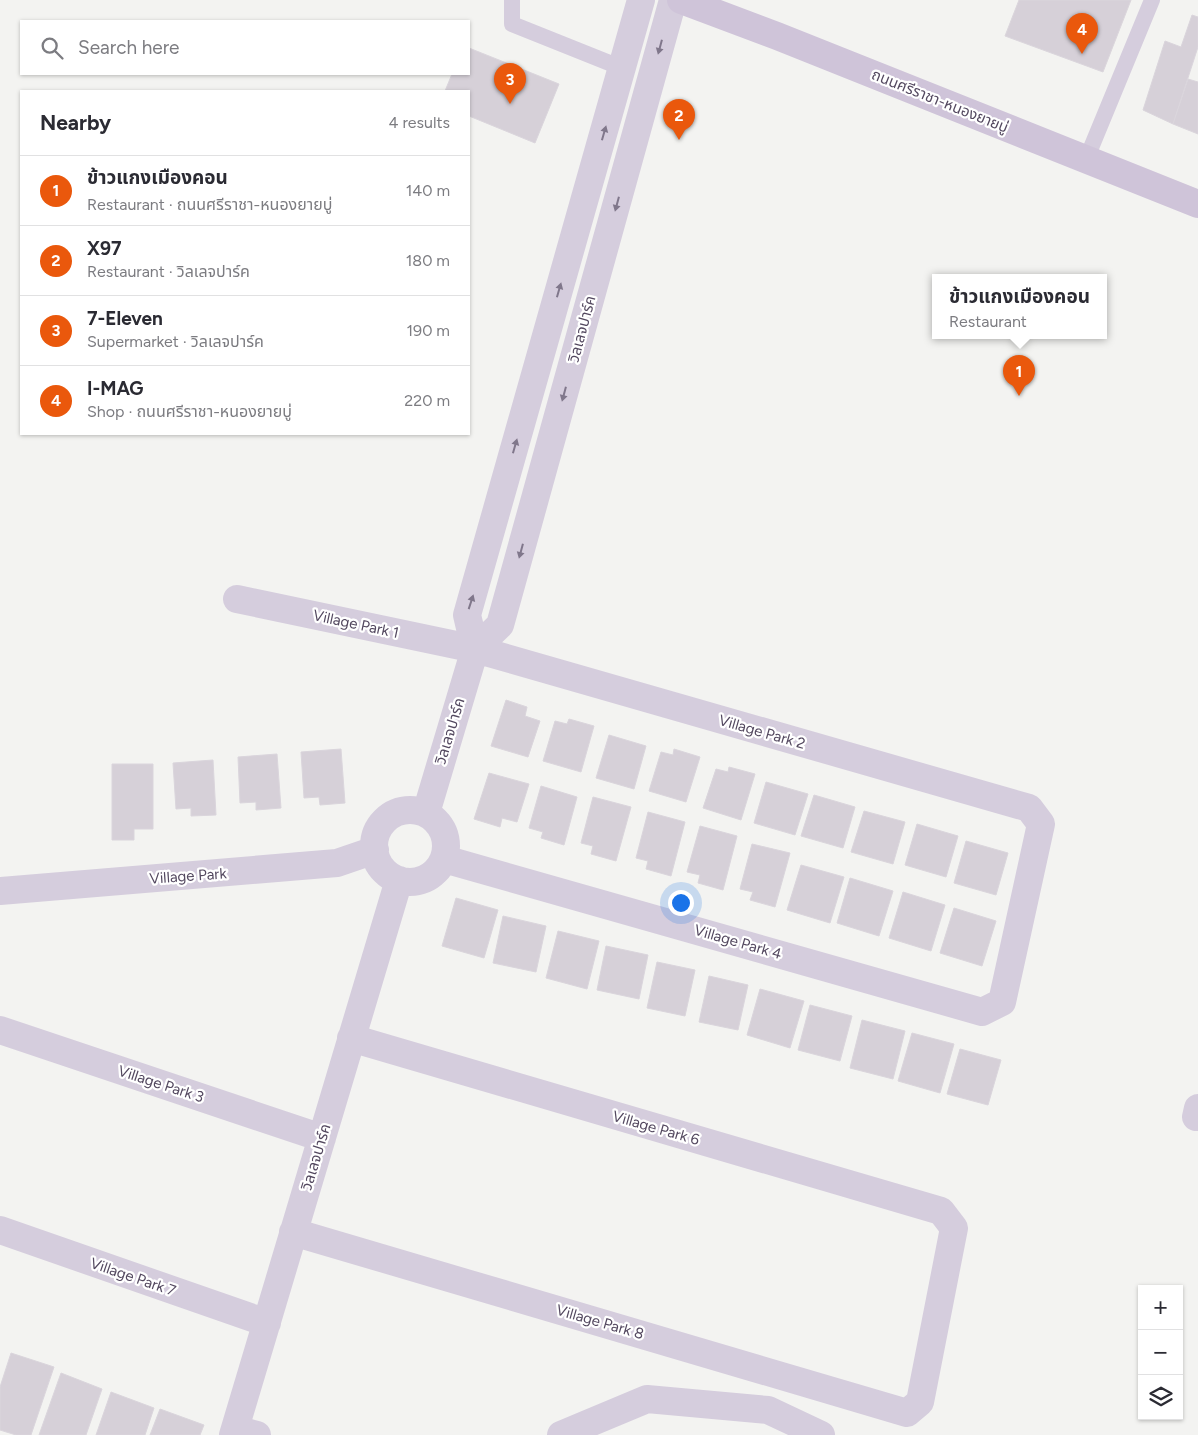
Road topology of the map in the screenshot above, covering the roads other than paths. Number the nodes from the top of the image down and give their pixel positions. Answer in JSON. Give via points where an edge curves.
{"nodes":[{"id":1,"x":512,"y":0,"type":"edge"},
{"id":2,"x":642,"y":0,"type":"edge"},
{"id":3,"x":673,"y":0,"type":"edge"},
{"id":4,"x":681,"y":0,"type":"edge"},
{"id":5,"x":1152,"y":0,"type":"edge"},
{"id":6,"x":622,"y":68,"type":"junction"},
{"id":7,"x":1086,"y":160,"type":"junction"},
{"id":8,"x":1198,"y":204,"type":"edge"},
{"id":9,"x":237,"y":599,"type":"dead end"},
{"id":10,"x":475,"y":649,"type":"junction"},
{"id":11,"x":426,"y":813,"type":"junction"},
{"id":12,"x":375,"y":850,"type":"junction"},
{"id":13,"x":444,"y":859,"type":"junction"},
{"id":14,"x":399,"y":880,"type":"junction"},
{"id":15,"x":0,"y":891,"type":"edge"},
{"id":16,"x":1002,"y":1002,"type":"joint"},
{"id":17,"x":0,"y":1030,"type":"edge"},
{"id":18,"x":351,"y":1038,"type":"junction"},
{"id":19,"x":322,"y":1138,"type":"junction"},
{"id":20,"x":0,"y":1230,"type":"edge"},
{"id":21,"x":293,"y":1232,"type":"junction"},
{"id":22,"x":267,"y":1323,"type":"junction"},
{"id":23,"x":907,"y":1413,"type":"joint"},
{"id":24,"x":241,"y":1433,"type":"edge"},
{"id":25,"x":561,"y":1435,"type":"edge"},
{"id":26,"x":821,"y":1435,"type":"edge"}],
"edges":[{"from":1,"to":6,"type":"lane","via":[[512,24]]},
{"from":2,"to":6,"type":"street","name":"วิลเลจปาร์ค"},
{"from":3,"to":10,"type":"street","name":"วิลเลจปาร์ค","one_way":true,"via":[[500,626]]},
{"from":4,"to":7,"type":"main road","name":"ถนนศรีราชา-หนองยายบู่"},
{"from":5,"to":7,"type":"lane"},
{"from":10,"to":6,"type":"street","name":"วิลเลจปาร์ค","one_way":true,"via":[[467,615]]},
{"from":7,"to":8,"type":"main road","name":"ถนนศรีราชา-หนองยายบู่"},
{"from":9,"to":10,"type":"street","name":"Village Park 1"},
{"from":10,"to":11,"type":"street","name":"วิลเลจปาร์ค"},
{"from":10,"to":16,"type":"street","name":"Village Park 2","via":[[1029,808],[1041,824]]},
{"from":11,"to":12,"type":"street","via":[[407,810],[389,817],[380,826]]},
{"from":11,"to":13,"type":"street","via":[[441,827],[446,837]]},
{"from":12,"to":14,"type":"street","via":[[382,868]]},
{"from":12,"to":15,"type":"street","name":"Village Park","via":[[337,863]]},
{"from":13,"to":14,"type":"street","via":[[439,868],[426,878],[410,882]]},
{"from":13,"to":16,"type":"street","name":"Village Park 4","via":[[982,1012]]},
{"from":14,"to":18,"type":"street","name":"วิลเลจปาร์ค"},
{"from":17,"to":19,"type":"street","name":"Village Park 3"},
{"from":18,"to":19,"type":"street","name":"วิลเลจปาร์ค"},
{"from":18,"to":23,"type":"street","name":"Village Park 6","via":[[942,1211],[954,1228],[920,1402]]},
{"from":19,"to":21,"type":"street","name":"วิลเลจปาร์ค"},
{"from":20,"to":22,"type":"street","name":"Village Park 7"},
{"from":21,"to":22,"type":"street","name":"วิลเลจปาร์ค"},
{"from":21,"to":23,"type":"street","name":"Village Park 8"},
{"from":22,"to":24,"type":"street","name":"วิลเลจปาร์ค"},
{"from":25,"to":26,"type":"street","via":[[647,1399],[768,1410]]}]}
